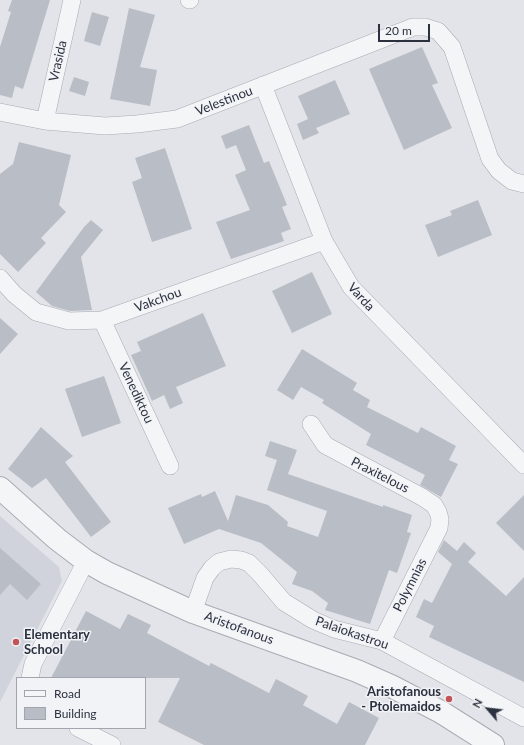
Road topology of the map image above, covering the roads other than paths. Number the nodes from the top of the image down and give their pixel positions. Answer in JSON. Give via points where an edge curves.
{"nodes":[{"id":1,"x":72,"y":0,"type":"edge"},
{"id":2,"x":263,"y":86,"type":"junction"},
{"id":3,"x":0,"y":112,"type":"edge"},
{"id":4,"x":45,"y":121,"type":"junction"},
{"id":5,"x":524,"y":184,"type":"edge"},
{"id":6,"x":324,"y":241,"type":"junction"},
{"id":7,"x":0,"y":278,"type":"edge"},
{"id":8,"x":102,"y":320,"type":"junction"},
{"id":9,"x":311,"y":424,"type":"dead end"},
{"id":10,"x":524,"y":465,"type":"edge"},
{"id":11,"x":170,"y":466,"type":"dead end"},
{"id":12,"x":0,"y":488,"type":"edge"},
{"id":13,"x":439,"y":528,"type":"joint"},
{"id":14,"x":86,"y":561,"type":"junction"},
{"id":15,"x":193,"y":612,"type":"junction"},
{"id":16,"x":382,"y":641,"type":"junction"},
{"id":17,"x":30,"y":677,"type":"edge"},
{"id":18,"x":524,"y":718,"type":"edge"},
{"id":19,"x":80,"y":729,"type":"edge"},
{"id":20,"x":112,"y":745,"type":"edge"},
{"id":21,"x":493,"y":745,"type":"edge"}],
"edges":[{"from":1,"to":4,"type":"street","name":"Vrasida"},
{"from":2,"to":4,"type":"street","name":"Velestinou","via":[[177,119],[105,126]]},
{"from":2,"to":5,"type":"street","name":"Velestinou","via":[[413,27],[438,31],[452,47],[490,159],[499,171],[512,181]]},
{"from":2,"to":6,"type":"street","name":"Varda"},
{"from":3,"to":4,"type":"street","name":"Velestinou"},
{"from":6,"to":8,"type":"street","name":"Vakchou"},
{"from":6,"to":10,"type":"street","name":"Varda","via":[[351,287]]},
{"from":7,"to":8,"type":"street","name":"Vakchou","via":[[14,294],[36,312],[69,321]]},
{"from":8,"to":11,"type":"street","name":"Venediktou"},
{"from":9,"to":13,"type":"street","name":"Praxitelous","via":[[320,440],[334,451],[434,505],[440,519]]},
{"from":12,"to":14,"type":"street","name":"Aristofanous"},
{"from":13,"to":16,"type":"street","name":"Polymnias"},
{"from":14,"to":15,"type":"street","name":"Aristofanous","via":[[136,588]]},
{"from":14,"to":17,"type":"street","via":[[33,664]]},
{"from":15,"to":16,"type":"street","name":"Palaiokastrou","via":[[205,578],[212,568],[219,562],[241,560],[255,569],[284,602],[295,610],[334,629]]},
{"from":15,"to":21,"type":"street","name":"Aristofanous","via":[[357,671],[391,686],[441,712]]},
{"from":16,"to":18,"type":"street","name":"Palaiokastrou"},
{"from":19,"to":20,"type":"street"}]}
